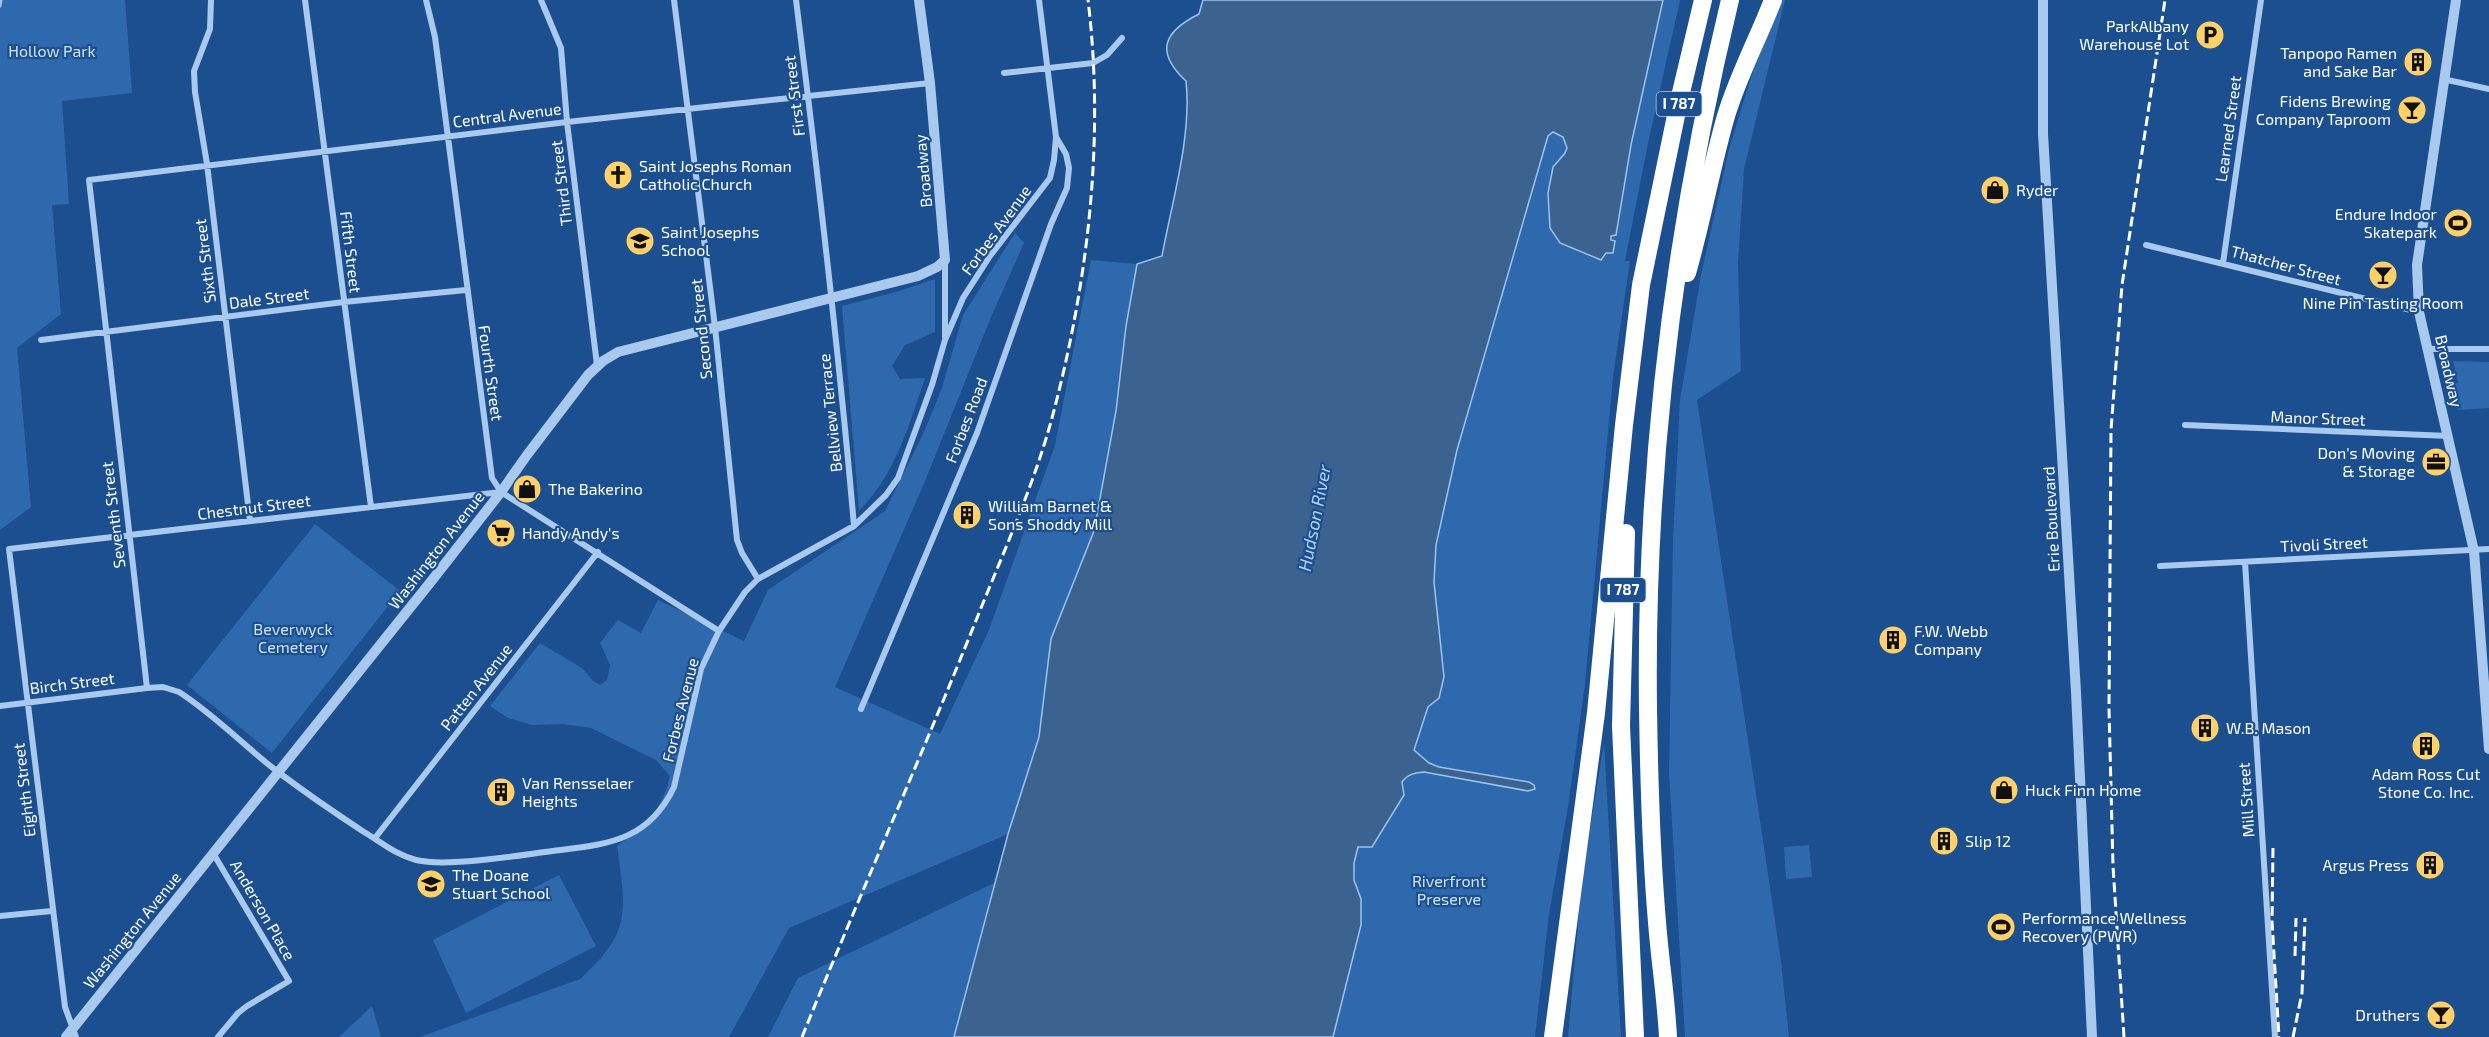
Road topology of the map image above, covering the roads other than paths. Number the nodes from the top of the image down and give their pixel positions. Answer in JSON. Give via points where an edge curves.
{"nodes":[{"id":1,"x":211,"y":0,"type":"edge"},
{"id":2,"x":305,"y":0,"type":"edge"},
{"id":3,"x":426,"y":0,"type":"edge"},
{"id":4,"x":541,"y":0,"type":"edge"},
{"id":5,"x":674,"y":0,"type":"edge"},
{"id":6,"x":796,"y":0,"type":"edge"},
{"id":7,"x":919,"y":0,"type":"edge"},
{"id":8,"x":1039,"y":0,"type":"edge"},
{"id":9,"x":1704,"y":0,"type":"edge"},
{"id":10,"x":1730,"y":0,"type":"edge"},
{"id":11,"x":1773,"y":0,"type":"edge"},
{"id":12,"x":2043,"y":0,"type":"edge"},
{"id":13,"x":2261,"y":0,"type":"edge"},
{"id":14,"x":2456,"y":0,"type":"edge"},
{"id":15,"x":1122,"y":38,"type":"dead end"},
{"id":16,"x":1047,"y":68,"type":"junction"},
{"id":17,"x":1004,"y":72,"type":"dead end"},
{"id":18,"x":2443,"y":79,"type":"junction"},
{"id":19,"x":930,"y":83,"type":"junction"},
{"id":20,"x":2489,"y":88,"type":"edge"},
{"id":21,"x":808,"y":96,"type":"junction"},
{"id":22,"x":687,"y":109,"type":"junction"},
{"id":23,"x":567,"y":122,"type":"junction"},
{"id":24,"x":447,"y":136,"type":"junction"},
{"id":25,"x":1056,"y":137,"type":"junction"},
{"id":26,"x":324,"y":150,"type":"junction"},
{"id":27,"x":207,"y":164,"type":"junction"},
{"id":28,"x":89,"y":180,"type":"joint"},
{"id":29,"x":1658,"y":209,"type":"junction"},
{"id":30,"x":2146,"y":245,"type":"dead end"},
{"id":31,"x":945,"y":260,"type":"junction"},
{"id":32,"x":2223,"y":262,"type":"junction"},
{"id":33,"x":466,"y":290,"type":"junction"},
{"id":34,"x":830,"y":297,"type":"junction"},
{"id":35,"x":344,"y":302,"type":"junction"},
{"id":36,"x":2419,"y":312,"type":"junction"},
{"id":37,"x":225,"y":317,"type":"junction"},
{"id":38,"x":715,"y":327,"type":"junction"},
{"id":39,"x":105,"y":332,"type":"junction"},
{"id":40,"x":1669,"y":333,"type":"junction"},
{"id":41,"x":41,"y":340,"type":"dead end"},
{"id":42,"x":945,"y":340,"type":"junction"},
{"id":43,"x":2428,"y":349,"type":"junction"},
{"id":44,"x":2489,"y":349,"type":"edge"},
{"id":45,"x":597,"y":366,"type":"junction"},
{"id":46,"x":2185,"y":425,"type":"dead end"},
{"id":47,"x":2449,"y":436,"type":"junction"},
{"id":48,"x":501,"y":492,"type":"junction"},
{"id":49,"x":371,"y":507,"type":"junction"},
{"id":50,"x":250,"y":521,"type":"junction"},
{"id":51,"x":854,"y":526,"type":"junction"},
{"id":52,"x":129,"y":535,"type":"junction"},
{"id":53,"x":9,"y":549,"type":"joint"},
{"id":54,"x":2489,"y":549,"type":"edge"},
{"id":55,"x":2474,"y":551,"type":"junction"},
{"id":56,"x":598,"y":552,"type":"junction"},
{"id":57,"x":2245,"y":562,"type":"junction"},
{"id":58,"x":2160,"y":566,"type":"dead end"},
{"id":59,"x":758,"y":579,"type":"junction"},
{"id":60,"x":719,"y":631,"type":"junction"},
{"id":61,"x":147,"y":688,"type":"junction"},
{"id":62,"x":28,"y":702,"type":"junction"},
{"id":63,"x":0,"y":706,"type":"edge"},
{"id":64,"x":861,"y":708,"type":"dead end"},
{"id":65,"x":2488,"y":715,"type":"edge"},
{"id":66,"x":2489,"y":749,"type":"edge"},
{"id":67,"x":278,"y":772,"type":"junction"},
{"id":68,"x":375,"y":838,"type":"junction"},
{"id":69,"x":213,"y":853,"type":"junction"},
{"id":70,"x":52,"y":910,"type":"junction"},
{"id":71,"x":0,"y":916,"type":"edge"},
{"id":72,"x":1657,"y":922,"type":"junction"},
{"id":73,"x":74,"y":1032,"type":"edge"},
{"id":74,"x":66,"y":1037,"type":"edge"},
{"id":75,"x":218,"y":1037,"type":"edge"},
{"id":76,"x":1553,"y":1037,"type":"edge"},
{"id":77,"x":1635,"y":1037,"type":"edge"},
{"id":78,"x":1657,"y":1037,"type":"edge"},
{"id":79,"x":1668,"y":1037,"type":"edge"},
{"id":80,"x":2092,"y":1037,"type":"edge"},
{"id":81,"x":2275,"y":1037,"type":"edge"}],
"edges":[{"from":1,"to":27,"type":"street","name":"Sixth Street","via":[[210,29],[194,71]]},
{"from":2,"to":26,"type":"street","name":"Fifth Street"},
{"from":3,"to":24,"type":"street","name":"Fourth Street","via":[[435,38]]},
{"from":4,"to":23,"type":"street","name":"Third Street","via":[[561,48]]},
{"from":5,"to":22,"type":"street","name":"Second Street"},
{"from":6,"to":21,"type":"street","name":"First Street"},
{"from":7,"to":19,"type":"street","name":"Broadway"},
{"from":8,"to":16,"type":"street","name":"Forbes Avenue"},
{"from":9,"to":29,"type":"highway","number":"I 787"},
{"from":10,"to":40,"type":"highway","number":"I 787","via":[[1695,155]]},
{"from":11,"to":40,"type":"highway","via":[[1727,115],[1699,233]]},
{"from":12,"to":80,"type":"street","name":"Erie Boulevard","via":[[2043,134]]},
{"from":13,"to":32,"type":"street","name":"Learned Street"},
{"from":14,"to":18,"type":"street","name":"Broadway"},
{"from":15,"to":16,"type":"street","via":[[1107,55],[1093,63]]},
{"from":16,"to":17,"type":"street"},
{"from":16,"to":25,"type":"street","name":"Forbes Avenue"},
{"from":18,"to":20,"type":"street"},
{"from":18,"to":36,"type":"street","name":"Broadway","via":[[2417,265]]},
{"from":19,"to":21,"type":"street","name":"Central Avenue"},
{"from":19,"to":31,"type":"street","name":"Broadway"},
{"from":21,"to":22,"type":"street","name":"Central Avenue"},
{"from":21,"to":34,"type":"street","name":"First Street"},
{"from":22,"to":23,"type":"street","name":"Central Avenue"},
{"from":22,"to":38,"type":"street","name":"Second Street"},
{"from":23,"to":24,"type":"street","name":"Central Avenue"},
{"from":23,"to":45,"type":"street","name":"Third Street"},
{"from":24,"to":26,"type":"street","name":"Central Avenue"},
{"from":24,"to":33,"type":"street","name":"Fourth Street"},
{"from":25,"to":42,"type":"street","name":"Forbes Avenue","via":[[1050,178],[990,256],[963,298]]},
{"from":25,"to":64,"type":"street","name":"Forbes Road","via":[[1067,161],[1067,188],[978,433]]},
{"from":26,"to":27,"type":"street","name":"Central Avenue"},
{"from":26,"to":35,"type":"street","name":"Fifth Street"},
{"from":27,"to":28,"type":"street","name":"Central Avenue"},
{"from":27,"to":37,"type":"street","name":"Sixth Street"},
{"from":28,"to":39,"type":"street","name":"Seventh Street"},
{"from":29,"to":76,"type":"highway","via":[[1645,261],[1634,338],[1596,713]]},
{"from":29,"to":77,"type":"highway","number":"I 787","via":[[1630,468],[1622,635],[1623,800]]},
{"from":30,"to":32,"type":"street","name":"Thatcher Street"},
{"from":31,"to":34,"type":"street","name":"Washington Avenue","via":[[918,276]]},
{"from":31,"to":42,"type":"street","name":"Broadway"},
{"from":32,"to":36,"type":"street","name":"Thatcher Street"},
{"from":33,"to":35,"type":"street","name":"Dale Street"},
{"from":33,"to":48,"type":"street","name":"Fourth Street","via":[[490,471]]},
{"from":34,"to":38,"type":"street","name":"Washington Avenue"},
{"from":34,"to":51,"type":"street","name":"Bellview Terrace","via":[[842,377]]},
{"from":35,"to":37,"type":"street","name":"Dale Street"},
{"from":35,"to":49,"type":"street","name":"Fifth Street"},
{"from":36,"to":43,"type":"street","name":"Broadway"},
{"from":37,"to":39,"type":"street","name":"Dale Street"},
{"from":37,"to":50,"type":"street","name":"Sixth Street"},
{"from":38,"to":45,"type":"street","name":"Washington Avenue","via":[[618,352]]},
{"from":38,"to":59,"type":"street","name":"Second Street","via":[[737,540]]},
{"from":39,"to":41,"type":"street","name":"Dale Street"},
{"from":39,"to":52,"type":"street","name":"Seventh Street"},
{"from":40,"to":72,"type":"highway","number":"I 787","via":[[1656,467],[1649,616],[1649,746]]},
{"from":42,"to":51,"type":"street","name":"Forbes Avenue","via":[[898,478]]},
{"from":43,"to":44,"type":"street"},
{"from":43,"to":47,"type":"street","name":"Broadway"},
{"from":45,"to":48,"type":"street","name":"Washington Avenue"},
{"from":46,"to":47,"type":"street","name":"Manor Street"},
{"from":47,"to":55,"type":"street","name":"Broadway"},
{"from":48,"to":49,"type":"street","name":"Chestnut Street"},
{"from":48,"to":56,"type":"street"},
{"from":48,"to":67,"type":"street","name":"Washington Avenue"},
{"from":49,"to":50,"type":"street","name":"Chestnut Street"},
{"from":50,"to":52,"type":"street","name":"Chestnut Street"},
{"from":51,"to":59,"type":"street","name":"Forbes Avenue"},
{"from":52,"to":53,"type":"street","name":"Chestnut Street"},
{"from":52,"to":61,"type":"street","name":"Seventh Street"},
{"from":53,"to":62,"type":"street","name":"Eighth Street"},
{"from":54,"to":55,"type":"street","name":"Tivoli Street"},
{"from":55,"to":57,"type":"street","name":"Tivoli Street"},
{"from":55,"to":65,"type":"street","name":"Broadway"},
{"from":56,"to":60,"type":"street"},
{"from":56,"to":68,"type":"street","name":"Patten Avenue"},
{"from":57,"to":58,"type":"street","name":"Tivoli Street"},
{"from":57,"to":81,"type":"street","name":"Mill Street"},
{"from":59,"to":60,"type":"street","name":"Forbes Avenue"},
{"from":60,"to":68,"type":"street","name":"Forbes Avenue","via":[[701,669],[674,787],[653,820],[636,832],[589,847],[432,862],[397,853]]},
{"from":61,"to":62,"type":"street","name":"Birch Street"},
{"from":61,"to":67,"type":"street","via":[[179,692]]},
{"from":62,"to":63,"type":"street","name":"Birch Street"},
{"from":62,"to":70,"type":"street","name":"Eighth Street"},
{"from":65,"to":66,"type":"street","name":"Broadway"},
{"from":67,"to":68,"type":"street","name":"Forbes Avenue"},
{"from":67,"to":69,"type":"street","name":"Washington Avenue"},
{"from":69,"to":73,"type":"street","name":"Washington Avenue"},
{"from":69,"to":75,"type":"street","name":"Anderson Place","via":[[289,981],[238,1013]]},
{"from":70,"to":71,"type":"street"},
{"from":70,"to":73,"type":"street","name":"Eighth Street","via":[[65,1007]]},
{"from":72,"to":78,"type":"highway","number":"I 787"},
{"from":72,"to":79,"type":"highway"},
{"from":73,"to":74,"type":"street","name":"Washington Avenue"}]}
